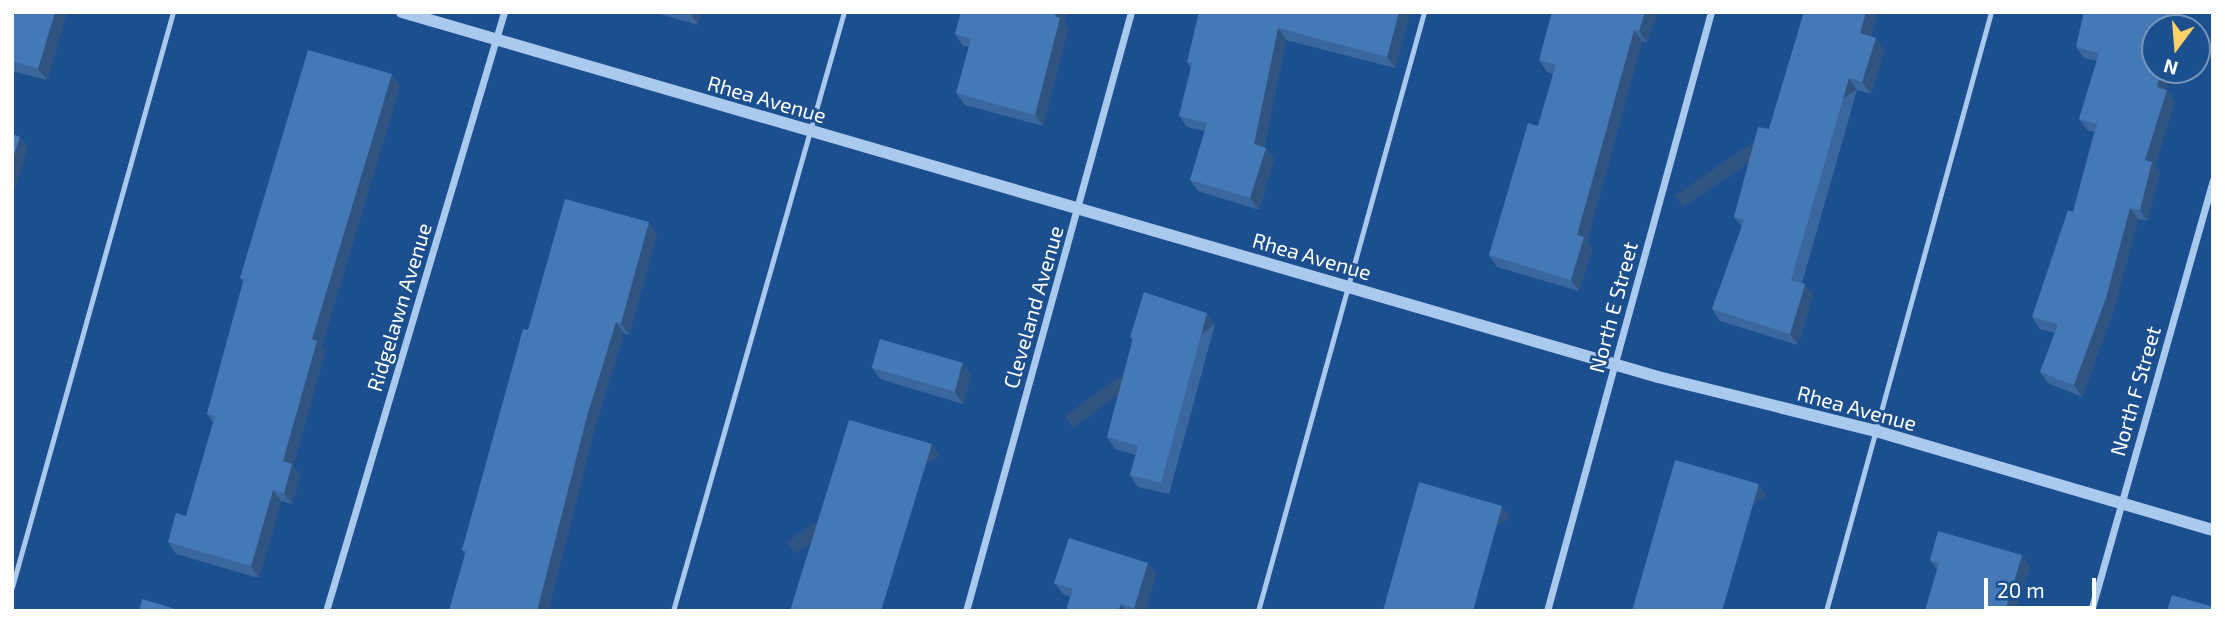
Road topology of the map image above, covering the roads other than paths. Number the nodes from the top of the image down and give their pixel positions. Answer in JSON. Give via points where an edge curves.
{"nodes":[{"id":1,"x":173,"y":12,"type":"edge"},
{"id":2,"x":402,"y":12,"type":"edge"},
{"id":3,"x":504,"y":12,"type":"edge"},
{"id":4,"x":844,"y":12,"type":"edge"},
{"id":5,"x":1132,"y":12,"type":"edge"},
{"id":6,"x":1424,"y":12,"type":"edge"},
{"id":7,"x":1711,"y":12,"type":"edge"},
{"id":8,"x":1991,"y":12,"type":"edge"},
{"id":9,"x":497,"y":39,"type":"junction"},
{"id":10,"x":810,"y":132,"type":"junction"},
{"id":11,"x":2213,"y":180,"type":"edge"},
{"id":12,"x":1079,"y":209,"type":"junction"},
{"id":13,"x":1347,"y":285,"type":"junction"},
{"id":14,"x":1616,"y":365,"type":"junction"},
{"id":15,"x":1876,"y":431,"type":"junction"},
{"id":16,"x":2121,"y":504,"type":"junction"},
{"id":17,"x":2213,"y":530,"type":"edge"},
{"id":18,"x":12,"y":587,"type":"edge"},
{"id":19,"x":326,"y":611,"type":"edge"},
{"id":20,"x":673,"y":611,"type":"edge"},
{"id":21,"x":966,"y":611,"type":"edge"},
{"id":22,"x":1258,"y":611,"type":"edge"},
{"id":23,"x":1547,"y":611,"type":"edge"},
{"id":24,"x":1826,"y":611,"type":"edge"},
{"id":25,"x":2091,"y":611,"type":"edge"}],
"edges":[{"from":1,"to":18,"type":"lane"},
{"from":2,"to":9,"type":"street","name":"Rhea Avenue"},
{"from":3,"to":9,"type":"street","name":"Ridgelawn Avenue"},
{"from":4,"to":10,"type":"lane"},
{"from":5,"to":12,"type":"street","name":"Cleveland Avenue"},
{"from":6,"to":13,"type":"lane"},
{"from":7,"to":14,"type":"street","name":"North E Street"},
{"from":8,"to":15,"type":"lane"},
{"from":9,"to":10,"type":"street","name":"Rhea Avenue"},
{"from":9,"to":19,"type":"street","name":"Ridgelawn Avenue"},
{"from":10,"to":12,"type":"street","name":"Rhea Avenue"},
{"from":10,"to":20,"type":"lane"},
{"from":11,"to":16,"type":"street","name":"North F Street"},
{"from":12,"to":13,"type":"street","name":"Rhea Avenue"},
{"from":12,"to":21,"type":"street","name":"Cleveland Avenue"},
{"from":13,"to":14,"type":"street","name":"Rhea Avenue"},
{"from":13,"to":22,"type":"lane"},
{"from":14,"to":15,"type":"street","name":"Rhea Avenue"},
{"from":14,"to":23,"type":"street","name":"North E Street"},
{"from":15,"to":16,"type":"street","name":"Rhea Avenue"},
{"from":15,"to":24,"type":"lane"},
{"from":16,"to":17,"type":"street","name":"Rhea Avenue"},
{"from":16,"to":25,"type":"street","name":"North F Street"}]}
